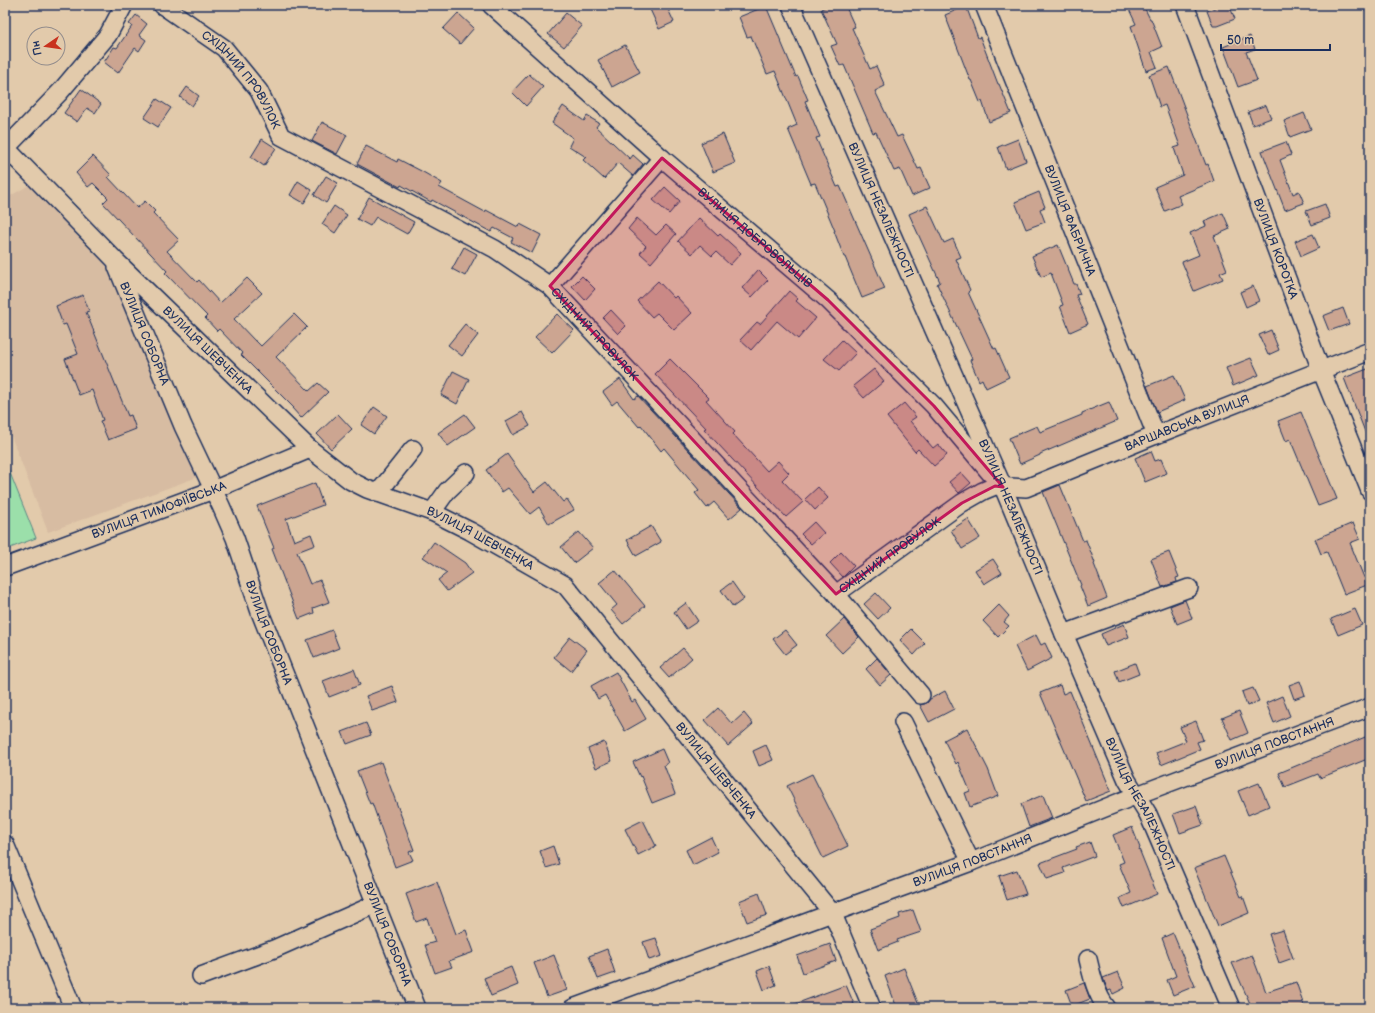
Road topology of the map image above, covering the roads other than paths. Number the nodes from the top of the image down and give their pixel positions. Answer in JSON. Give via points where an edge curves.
{"nodes":[{"id":1,"x":124,"y":5,"type":"edge"},
{"id":2,"x":162,"y":5,"type":"edge"},
{"id":3,"x":491,"y":5,"type":"edge"},
{"id":4,"x":791,"y":5,"type":"edge"},
{"id":5,"x":984,"y":5,"type":"edge"},
{"id":6,"x":1185,"y":5,"type":"edge"},
{"id":7,"x":6,"y":147,"type":"edge"},
{"id":8,"x":662,"y":158,"type":"junction"},
{"id":9,"x":115,"y":260,"type":"junction"},
{"id":10,"x":550,"y":286,"type":"junction"},
{"id":11,"x":1370,"y":351,"type":"edge"},
{"id":12,"x":1321,"y":370,"type":"junction"},
{"id":13,"x":1156,"y":435,"type":"junction"},
{"id":14,"x":310,"y":449,"type":"junction"},
{"id":15,"x":413,"y":449,"type":"dead end"},
{"id":16,"x":466,"y":473,"type":"dead end"},
{"id":17,"x":1003,"y":487,"type":"junction"},
{"id":18,"x":213,"y":490,"type":"junction"},
{"id":19,"x":1370,"y":491,"type":"edge"},
{"id":20,"x":378,"y":493,"type":"junction"},
{"id":21,"x":432,"y":512,"type":"junction"},
{"id":22,"x":5,"y":567,"type":"edge"},
{"id":23,"x":1189,"y":588,"type":"dead end"},
{"id":24,"x":836,"y":594,"type":"junction"},
{"id":25,"x":1064,"y":634,"type":"junction"},
{"id":26,"x":921,"y":695,"type":"dead end"},
{"id":27,"x":1370,"y":707,"type":"edge"},
{"id":28,"x":903,"y":722,"type":"dead end"},
{"id":29,"x":1137,"y":795,"type":"junction"},
{"id":30,"x":5,"y":844,"type":"edge"},
{"id":31,"x":971,"y":862,"type":"junction"},
{"id":32,"x":376,"y":904,"type":"junction"},
{"id":33,"x":832,"y":914,"type":"junction"},
{"id":34,"x":1088,"y":958,"type":"dead end"},
{"id":35,"x":201,"y":976,"type":"dead end"},
{"id":36,"x":602,"y":1003,"type":"edge"},
{"id":37,"x":74,"y":1008,"type":"edge"},
{"id":38,"x":417,"y":1008,"type":"edge"},
{"id":39,"x":573,"y":1008,"type":"edge"},
{"id":40,"x":872,"y":1008,"type":"edge"},
{"id":41,"x":1107,"y":1008,"type":"edge"},
{"id":42,"x":1231,"y":1008,"type":"edge"}],
"edges":[{"from":1,"to":7,"type":"street","via":[[108,35],[60,92]]},
{"from":2,"to":10,"type":"street","name":"СХІДНИЙ ПРОВУЛОК","via":[[224,48],[259,91],[281,136],[495,248]]},
{"from":3,"to":8,"type":"street","name":"ВУЛИЦЯ ДОБРОВОЛЬЦІВ"},
{"from":4,"to":17,"type":"street","name":"ВУЛИЦЯ НЕЗАЛЕЖНОСТІ"},
{"from":5,"to":13,"type":"street","name":"ВУЛИЦЯ ФАБРИЧНА"},
{"from":6,"to":12,"type":"street","name":"ВУЛИЦЯ КОРОТКА"},
{"from":7,"to":9,"type":"street","name":"ВУЛИЦЯ ШЕВЧЕНКА"},
{"from":8,"to":10,"type":"street"},
{"from":8,"to":17,"type":"street","name":"ВУЛИЦЯ ДОБРОВОЛЬЦІВ","via":[[828,300],[934,406]]},
{"from":9,"to":14,"type":"street","name":"ВУЛИЦЯ ШЕВЧЕНКА"},
{"from":9,"to":18,"type":"street","name":"ВУЛИЦЯ СОБОРНА","via":[[183,426]]},
{"from":10,"to":24,"type":"street","name":"СХІДНИЙ ПРОВУЛОК"},
{"from":11,"to":12,"type":"street","name":"ВАРШАВСЬКА ВУЛИЦЯ"},
{"from":12,"to":13,"type":"street","name":"ВАРШАВСЬКА ВУЛИЦЯ"},
{"from":12,"to":19,"type":"street","name":"ВУЛИЦЯ КОРОТКА"},
{"from":13,"to":17,"type":"street","name":"ВАРШАВСЬКА ВУЛИЦЯ","via":[[1026,488]]},
{"from":14,"to":18,"type":"street","name":"ВУЛИЦЯ ТИМОФІЇВСЬКА"},
{"from":14,"to":20,"type":"street","name":"ВУЛИЦЯ ШЕВЧЕНКА","via":[[351,481]]},
{"from":15,"to":20,"type":"street"},
{"from":16,"to":21,"type":"street","via":[[447,491]]},
{"from":17,"to":24,"type":"street","name":"СХІДНИЙ ПРОВУЛОК","via":[[995,486],[962,503]]},
{"from":17,"to":25,"type":"street","name":"ВУЛИЦЯ НЕЗАЛЕЖНОСТІ"},
{"from":18,"to":22,"type":"street","name":"ВУЛИЦЯ ТИМОФІЇВСЬКА"},
{"from":18,"to":32,"type":"street","name":"ВУЛИЦЯ СОБОРНА","via":[[235,538],[260,612]]},
{"from":20,"to":21,"type":"street","name":"ВУЛИЦЯ ШЕВЧЕНКА"},
{"from":21,"to":33,"type":"street","name":"ВУЛИЦЯ ШЕВЧЕНКА","via":[[565,585]]},
{"from":23,"to":25,"type":"street"},
{"from":24,"to":26,"type":"street"},
{"from":25,"to":29,"type":"street","name":"ВУЛИЦЯ НЕЗАЛЕЖНОСТІ","via":[[1127,780]]},
{"from":27,"to":29,"type":"street","name":"ВУЛИЦЯ ПОВСТАННЯ"},
{"from":28,"to":31,"type":"street"},
{"from":29,"to":31,"type":"street","name":"ВУЛИЦЯ ПОВСТАННЯ"},
{"from":29,"to":42,"type":"street","name":"ВУЛИЦЯ НЕЗАЛЕЖНОСТІ","via":[[1148,814]]},
{"from":30,"to":37,"type":"street"},
{"from":31,"to":33,"type":"street","name":"ВУЛИЦЯ ПОВСТАННЯ"},
{"from":32,"to":35,"type":"street","via":[[274,949]]},
{"from":32,"to":38,"type":"street","name":"ВУЛИЦЯ СОБОРНА"},
{"from":33,"to":36,"type":"street","name":"ВУЛИЦЯ ПОВСТАННЯ"},
{"from":33,"to":40,"type":"street","name":"ВУЛИЦЯ ШЕВЧЕНКА"},
{"from":34,"to":41,"type":"street","via":[[1101,1001]]},
{"from":36,"to":39,"type":"street","name":"ВУЛИЦЯ ПОВСТАННЯ"}]}
